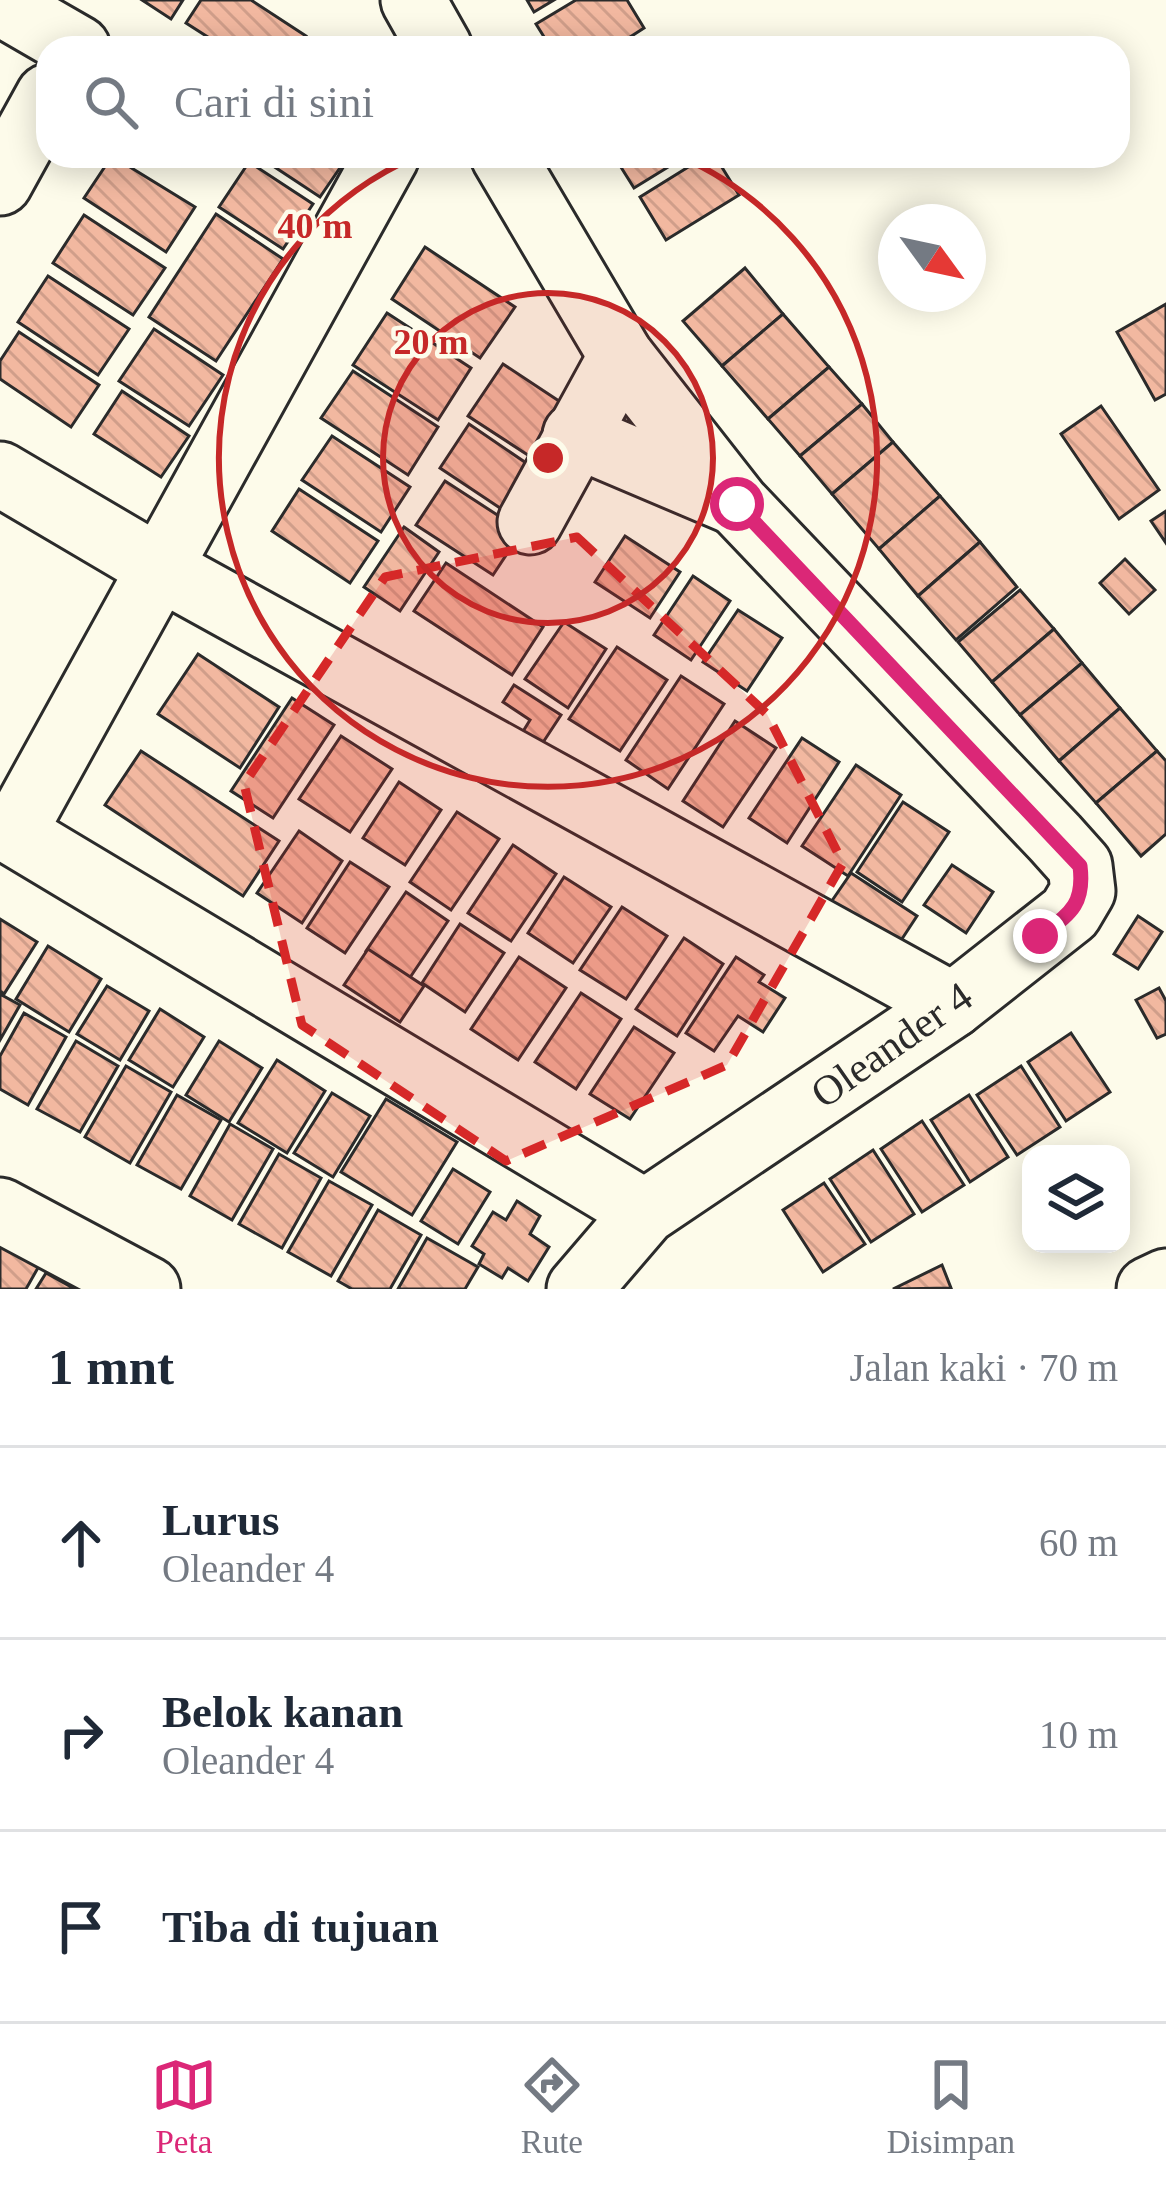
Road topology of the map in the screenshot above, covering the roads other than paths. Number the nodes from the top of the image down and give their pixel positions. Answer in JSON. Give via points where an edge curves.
{"nodes":[{"id":1,"x":413,"y":0,"type":"edge"},
{"id":2,"x":0,"y":3,"type":"edge"},
{"id":3,"x":40,"y":36,"type":"edge"},
{"id":4,"x":433,"y":36,"type":"edge"},
{"id":5,"x":36,"y":119,"type":"edge"},
{"id":6,"x":380,"y":168,"type":"edge"},
{"id":7,"x":510,"y":168,"type":"edge"},
{"id":8,"x":0,"y":183,"type":"edge"},
{"id":9,"x":621,"y":356,"type":"junction"},
{"id":10,"x":575,"y":434,"type":"junction"},
{"id":11,"x":0,"y":474,"type":"edge"},
{"id":12,"x":737,"y":504,"type":"junction"},
{"id":13,"x":530,"y":522,"type":"dead end"},
{"id":14,"x":158,"y":567,"type":"junction"},
{"id":15,"x":7,"y":828,"type":"edge"},
{"id":16,"x":953,"y":1005,"type":"junction"},
{"id":17,"x":0,"y":1210,"type":"edge"},
{"id":18,"x":645,"y":1211,"type":"junction"},
{"id":19,"x":1166,"y":1281,"type":"edge"},
{"id":20,"x":148,"y":1289,"type":"edge"},
{"id":21,"x":580,"y":1289,"type":"edge"},
{"id":22,"x":1149,"y":1289,"type":"edge"}],
"edges":[{"from":1,"to":4,"type":"street"},
{"from":2,"to":3,"type":"street"},
{"from":5,"to":8,"type":"street"},
{"from":6,"to":14,"type":"street"},
{"from":7,"to":9,"type":"street","name":"Oleander 4"},
{"from":9,"to":10,"type":"street"},
{"from":9,"to":12,"type":"street","name":"Oleander 4"},
{"from":10,"to":12,"type":"street"},
{"from":10,"to":13,"type":"street"},
{"from":11,"to":14,"type":"street"},
{"from":12,"to":16,"type":"street","name":"Oleander 4","via":[[1080,866],[1083,891],[1070,913]]},
{"from":14,"to":15,"type":"street"},
{"from":14,"to":16,"type":"street"},
{"from":15,"to":18,"type":"street"},
{"from":16,"to":18,"type":"street","name":"Oleander 4"},
{"from":17,"to":20,"type":"street"},
{"from":18,"to":21,"type":"street","name":"Oleander 4"},
{"from":19,"to":22,"type":"street"}]}
